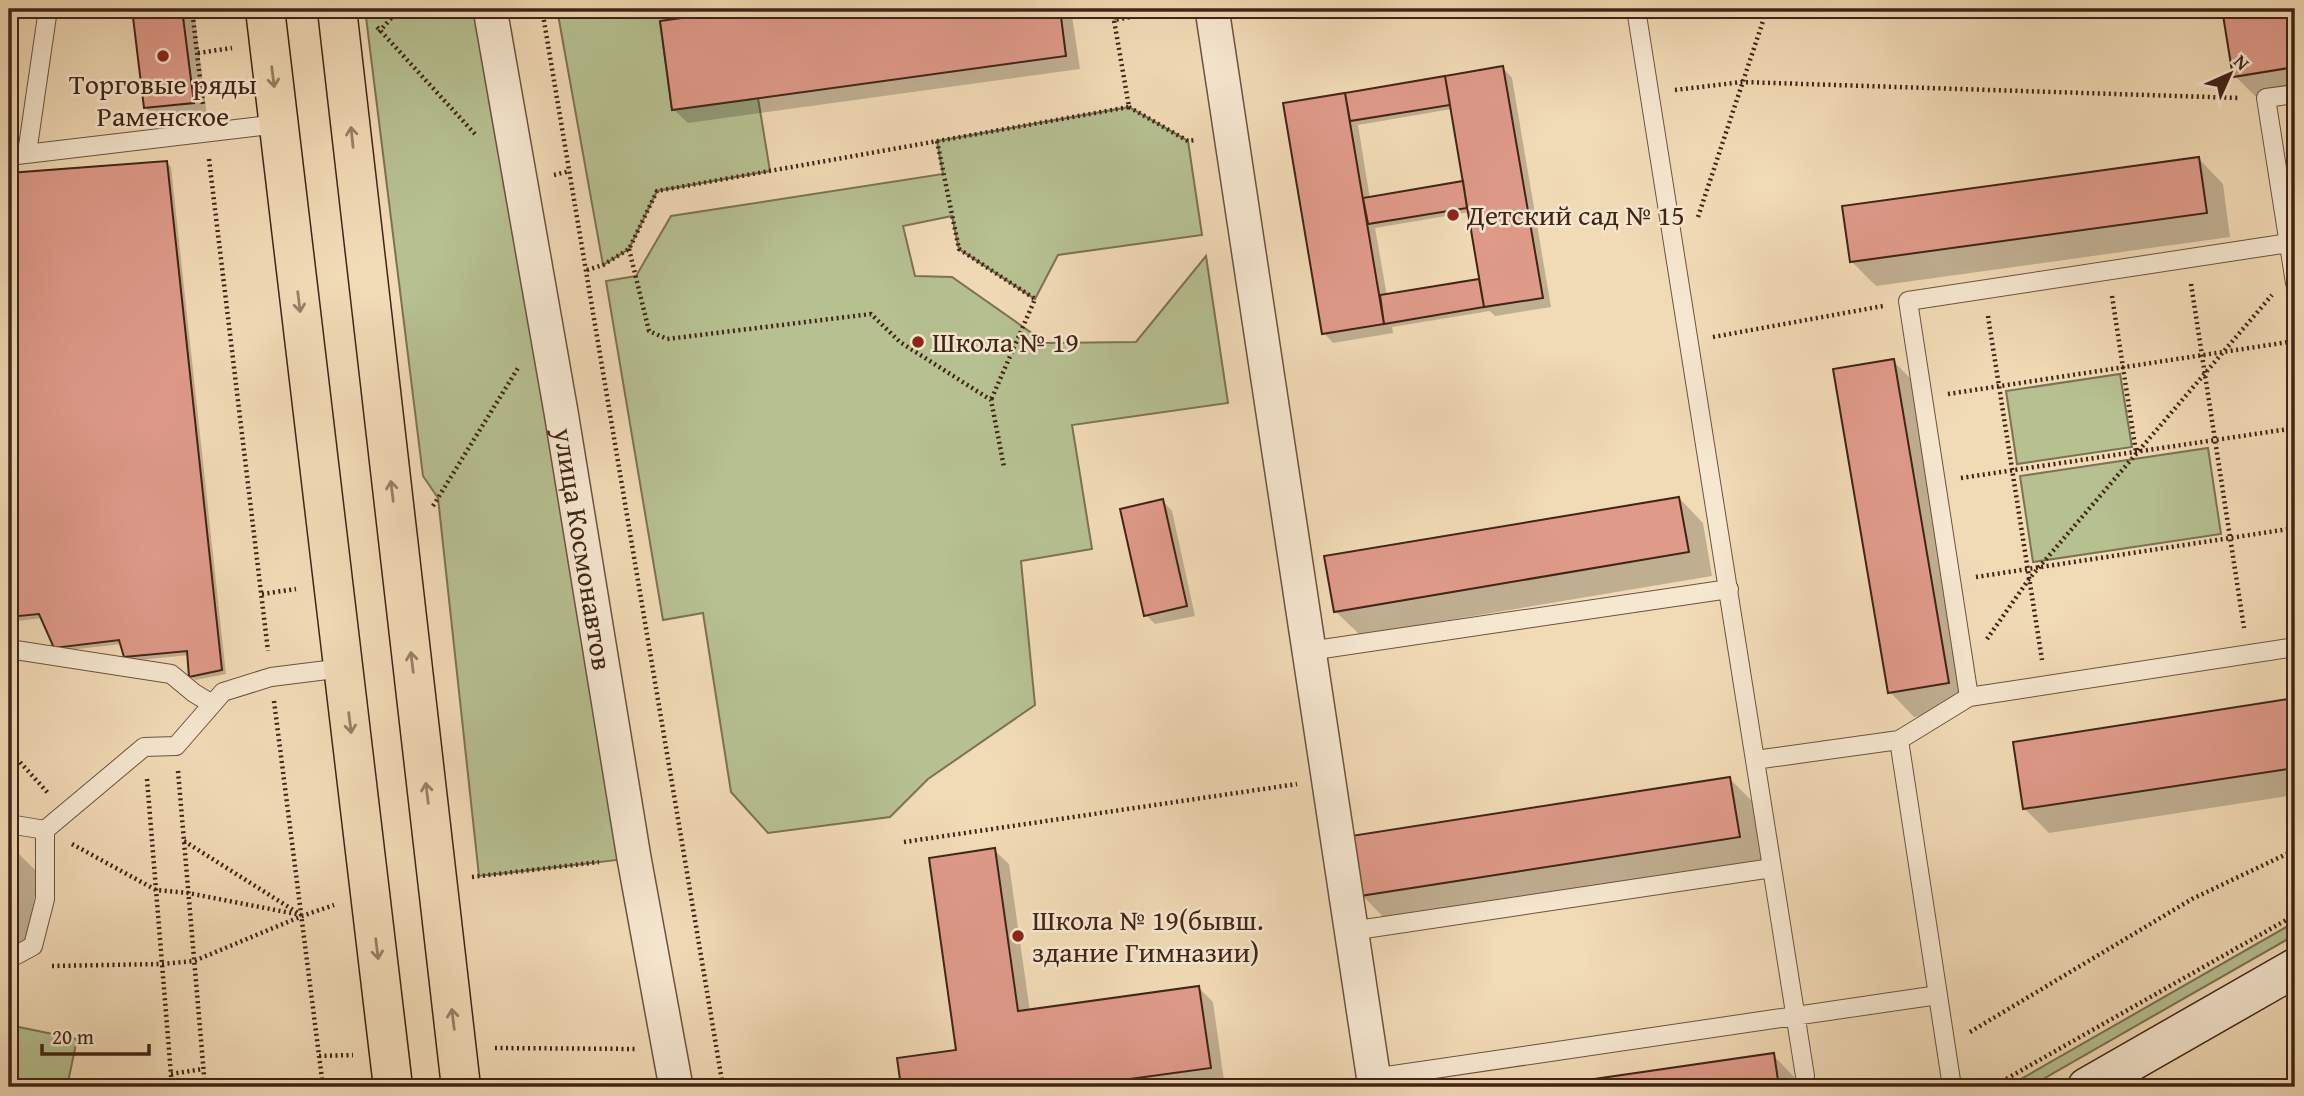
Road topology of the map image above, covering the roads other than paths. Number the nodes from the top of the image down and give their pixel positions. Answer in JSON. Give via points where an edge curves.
{"nodes":[{"id":1,"x":48,"y":9,"type":"edge"},
{"id":2,"x":265,"y":9,"type":"edge"},
{"id":3,"x":337,"y":9,"type":"edge"},
{"id":4,"x":490,"y":9,"type":"edge"},
{"id":5,"x":1212,"y":9,"type":"edge"},
{"id":6,"x":1636,"y":9,"type":"edge"},
{"id":7,"x":2295,"y":94,"type":"edge"},
{"id":8,"x":278,"y":124,"type":"junction"},
{"id":9,"x":18,"y":155,"type":"edge"},
{"id":10,"x":2289,"y":243,"type":"junction"},
{"id":11,"x":2294,"y":276,"type":"edge"},
{"id":12,"x":1729,"y":589,"type":"junction"},
{"id":13,"x":2295,"y":647,"type":"edge"},
{"id":14,"x":9,"y":649,"type":"edge"},
{"id":15,"x":1309,"y":651,"type":"junction"},
{"id":16,"x":343,"y":668,"type":"junction"},
{"id":17,"x":1969,"y":697,"type":"junction"},
{"id":18,"x":212,"y":704,"type":"junction"},
{"id":19,"x":1899,"y":740,"type":"junction"},
{"id":20,"x":1755,"y":760,"type":"junction"},
{"id":21,"x":9,"y":824,"type":"edge"},
{"id":22,"x":45,"y":830,"type":"junction"},
{"id":23,"x":1772,"y":868,"type":"junction"},
{"id":24,"x":1351,"y":931,"type":"junction"},
{"id":25,"x":9,"y":959,"type":"edge"},
{"id":26,"x":2295,"y":968,"type":"edge"},
{"id":27,"x":1938,"y":995,"type":"junction"},
{"id":28,"x":1796,"y":1015,"type":"junction"},
{"id":29,"x":1805,"y":1076,"type":"dead end"},
{"id":30,"x":1374,"y":1082,"type":"edge"},
{"id":31,"x":393,"y":1087,"type":"edge"},
{"id":32,"x":461,"y":1087,"type":"edge"},
{"id":33,"x":676,"y":1087,"type":"edge"},
{"id":34,"x":1952,"y":1087,"type":"edge"},
{"id":35,"x":2087,"y":1087,"type":"edge"}],
"edges":[{"from":1,"to":9,"type":"lane"},
{"from":2,"to":8,"type":"main road","one_way":true},
{"from":32,"to":3,"type":"main road","one_way":true},
{"from":4,"to":33,"type":"street","name":"улица Космонавтов"},
{"from":5,"to":15,"type":"street"},
{"from":6,"to":12,"type":"lane"},
{"from":7,"to":10,"type":"lane","via":[[2266,98]]},
{"from":8,"to":9,"type":"lane"},
{"from":8,"to":16,"type":"main road","one_way":true},
{"from":10,"to":11,"type":"lane"},
{"from":10,"to":17,"type":"lane","via":[[1908,301]]},
{"from":12,"to":15,"type":"lane"},
{"from":12,"to":20,"type":"lane"},
{"from":13,"to":17,"type":"lane"},
{"from":14,"to":18,"type":"lane","via":[[172,674]]},
{"from":15,"to":24,"type":"street"},
{"from":16,"to":18,"type":"lane","via":[[271,677],[223,692]]},
{"from":16,"to":31,"type":"main road","one_way":true},
{"from":17,"to":19,"type":"lane"},
{"from":18,"to":22,"type":"lane","via":[[176,746],[144,747]]},
{"from":19,"to":20,"type":"lane"},
{"from":19,"to":27,"type":"lane"},
{"from":20,"to":23,"type":"lane"},
{"from":21,"to":22,"type":"lane"},
{"from":22,"to":25,"type":"lane","via":[[45,899],[33,946]]},
{"from":23,"to":24,"type":"lane"},
{"from":23,"to":28,"type":"lane"},
{"from":24,"to":30,"type":"street"},
{"from":26,"to":35,"type":"main road"},
{"from":27,"to":28,"type":"lane"},
{"from":27,"to":34,"type":"lane"},
{"from":28,"to":29,"type":"lane"},
{"from":28,"to":30,"type":"lane"}]}
